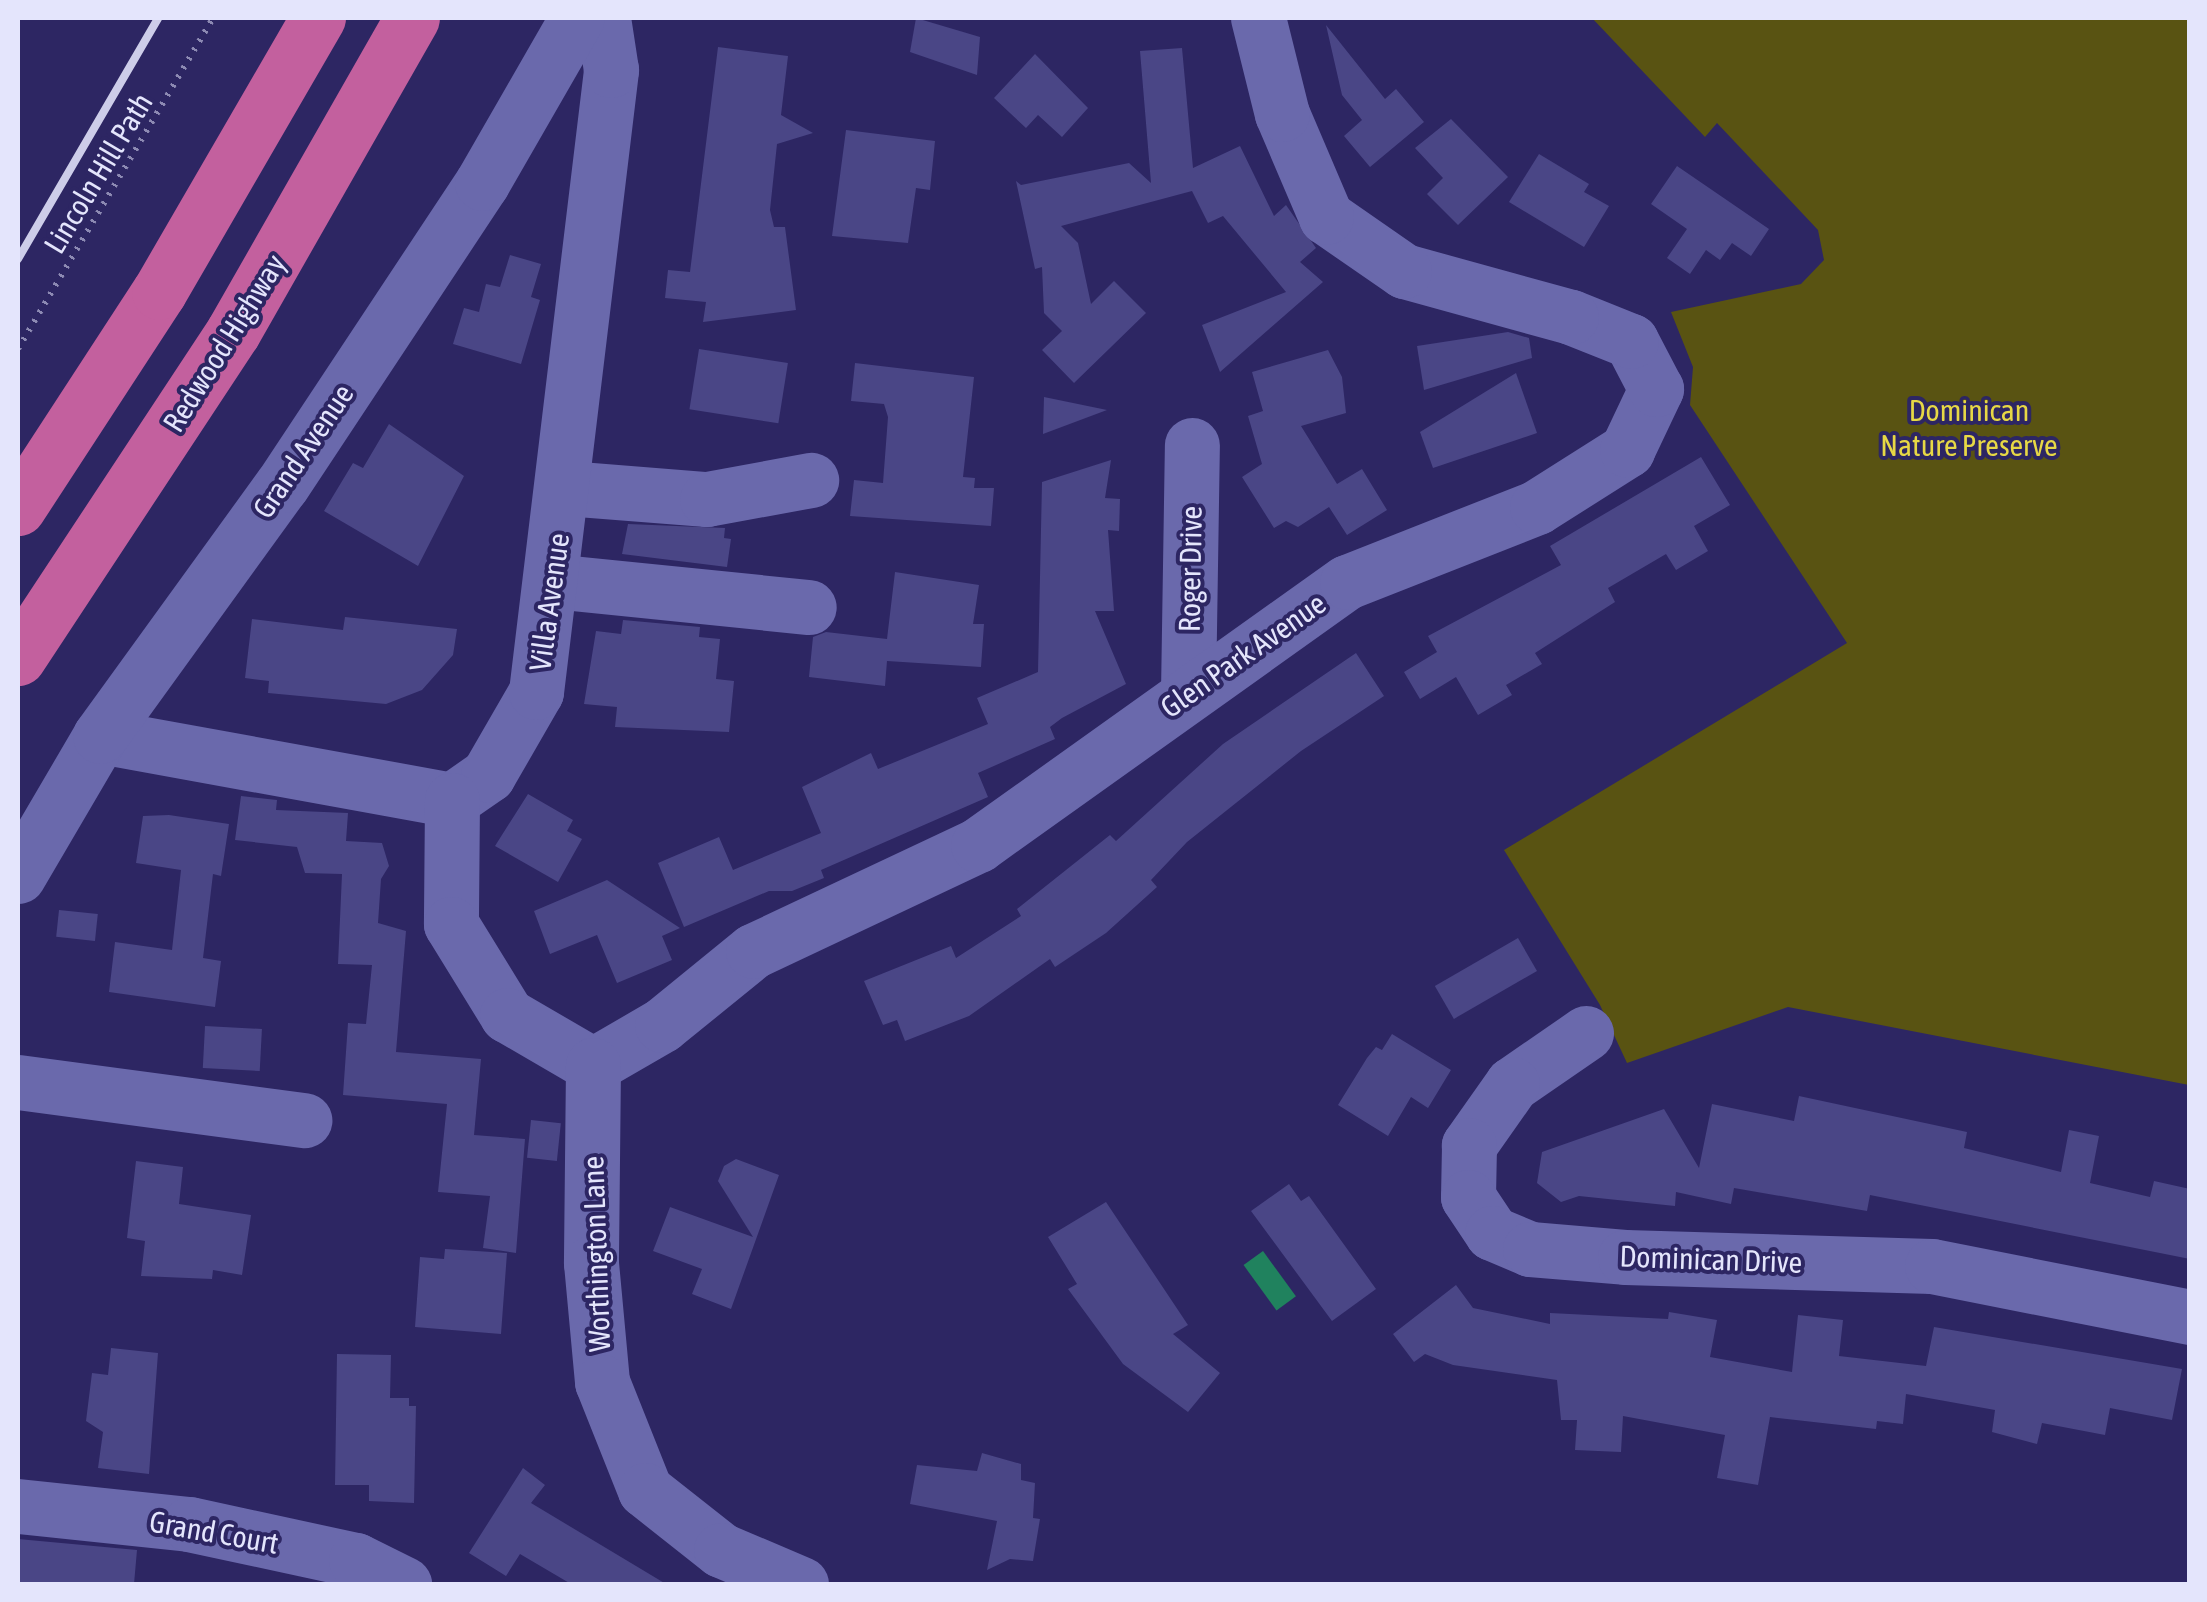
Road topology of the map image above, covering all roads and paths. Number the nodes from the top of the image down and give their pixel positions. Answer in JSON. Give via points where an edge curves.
{"nodes":[{"id":1,"x":213,"y":18,"type":"edge"},
{"id":2,"x":318,"y":18,"type":"edge"},
{"id":3,"x":412,"y":18,"type":"edge"},
{"id":4,"x":577,"y":18,"type":"edge"},
{"id":5,"x":603,"y":18,"type":"edge"},
{"id":6,"x":1258,"y":18,"type":"edge"},
{"id":7,"x":18,"y":349,"type":"edge"},
{"id":8,"x":1192,"y":446,"type":"dead end"},
{"id":9,"x":810,"y":480,"type":"dead end"},
{"id":10,"x":566,"y":488,"type":"junction"},
{"id":11,"x":18,"y":508,"type":"edge"},
{"id":12,"x":552,"y":582,"type":"junction"},
{"id":13,"x":809,"y":607,"type":"dead end"},
{"id":14,"x":18,"y":658,"type":"edge"},
{"id":15,"x":1188,"y":693,"type":"junction"},
{"id":16,"x":100,"y":736,"type":"junction"},
{"id":17,"x":452,"y":800,"type":"junction"},
{"id":18,"x":18,"y":876,"type":"edge"},
{"id":19,"x":1586,"y":1033,"type":"dead end"},
{"id":20,"x":592,"y":1065,"type":"junction"},
{"id":21,"x":18,"y":1082,"type":"edge"},
{"id":22,"x":304,"y":1120,"type":"dead end"},
{"id":23,"x":2190,"y":1316,"type":"edge"},
{"id":24,"x":18,"y":1506,"type":"edge"},
{"id":25,"x":404,"y":1584,"type":"edge"},
{"id":26,"x":801,"y":1584,"type":"edge"}],
"edges":[{"from":1,"to":7,"type":"path","name":"Lincoln Hill Path"},
{"from":2,"to":11,"type":"highway","via":[[158,292]]},
{"from":3,"to":14,"type":"highway","name":"Redwood Highway","via":[[233,332]]},
{"from":4,"to":16,"type":"street","name":"Grand Avenue","via":[[482,184]]},
{"from":5,"to":10,"type":"street","name":"Villa Avenue","via":[[611,70]]},
{"from":6,"to":15,"type":"street","name":"Glen Park Avenue","via":[[1282,114],[1326,217],[1404,271],[1571,316],[1631,341],[1656,389],[1627,450],[1537,507],[1347,582]]},
{"from":8,"to":15,"type":"street","name":"Roger Drive"},
{"from":9,"to":10,"type":"street","via":[[706,499]]},
{"from":10,"to":12,"type":"street","name":"Villa Avenue"},
{"from":12,"to":13,"type":"street"},
{"from":12,"to":17,"type":"street","name":"Villa Avenue","via":[[536,692],[488,774]]},
{"from":15,"to":20,"type":"street","name":"Glen Park Avenue","via":[[978,845],[753,952],[662,1026]]},
{"from":16,"to":17,"type":"street"},
{"from":16,"to":18,"type":"street","name":"Grand Avenue"},
{"from":17,"to":20,"type":"street","via":[[451,924],[508,1015]]},
{"from":19,"to":23,"type":"street","name":"Dominican Drive","via":[[1512,1084],[1468,1145],[1468,1196],[1492,1233],[1530,1249],[1625,1258],[1932,1266]]},
{"from":20,"to":26,"type":"street","name":"Worthington Lane","via":[[590,1263],[602,1382],[646,1490],[721,1550]]},
{"from":21,"to":22,"type":"street"},
{"from":24,"to":25,"type":"street","name":"Grand Court","via":[[188,1524],[356,1560]]}]}
